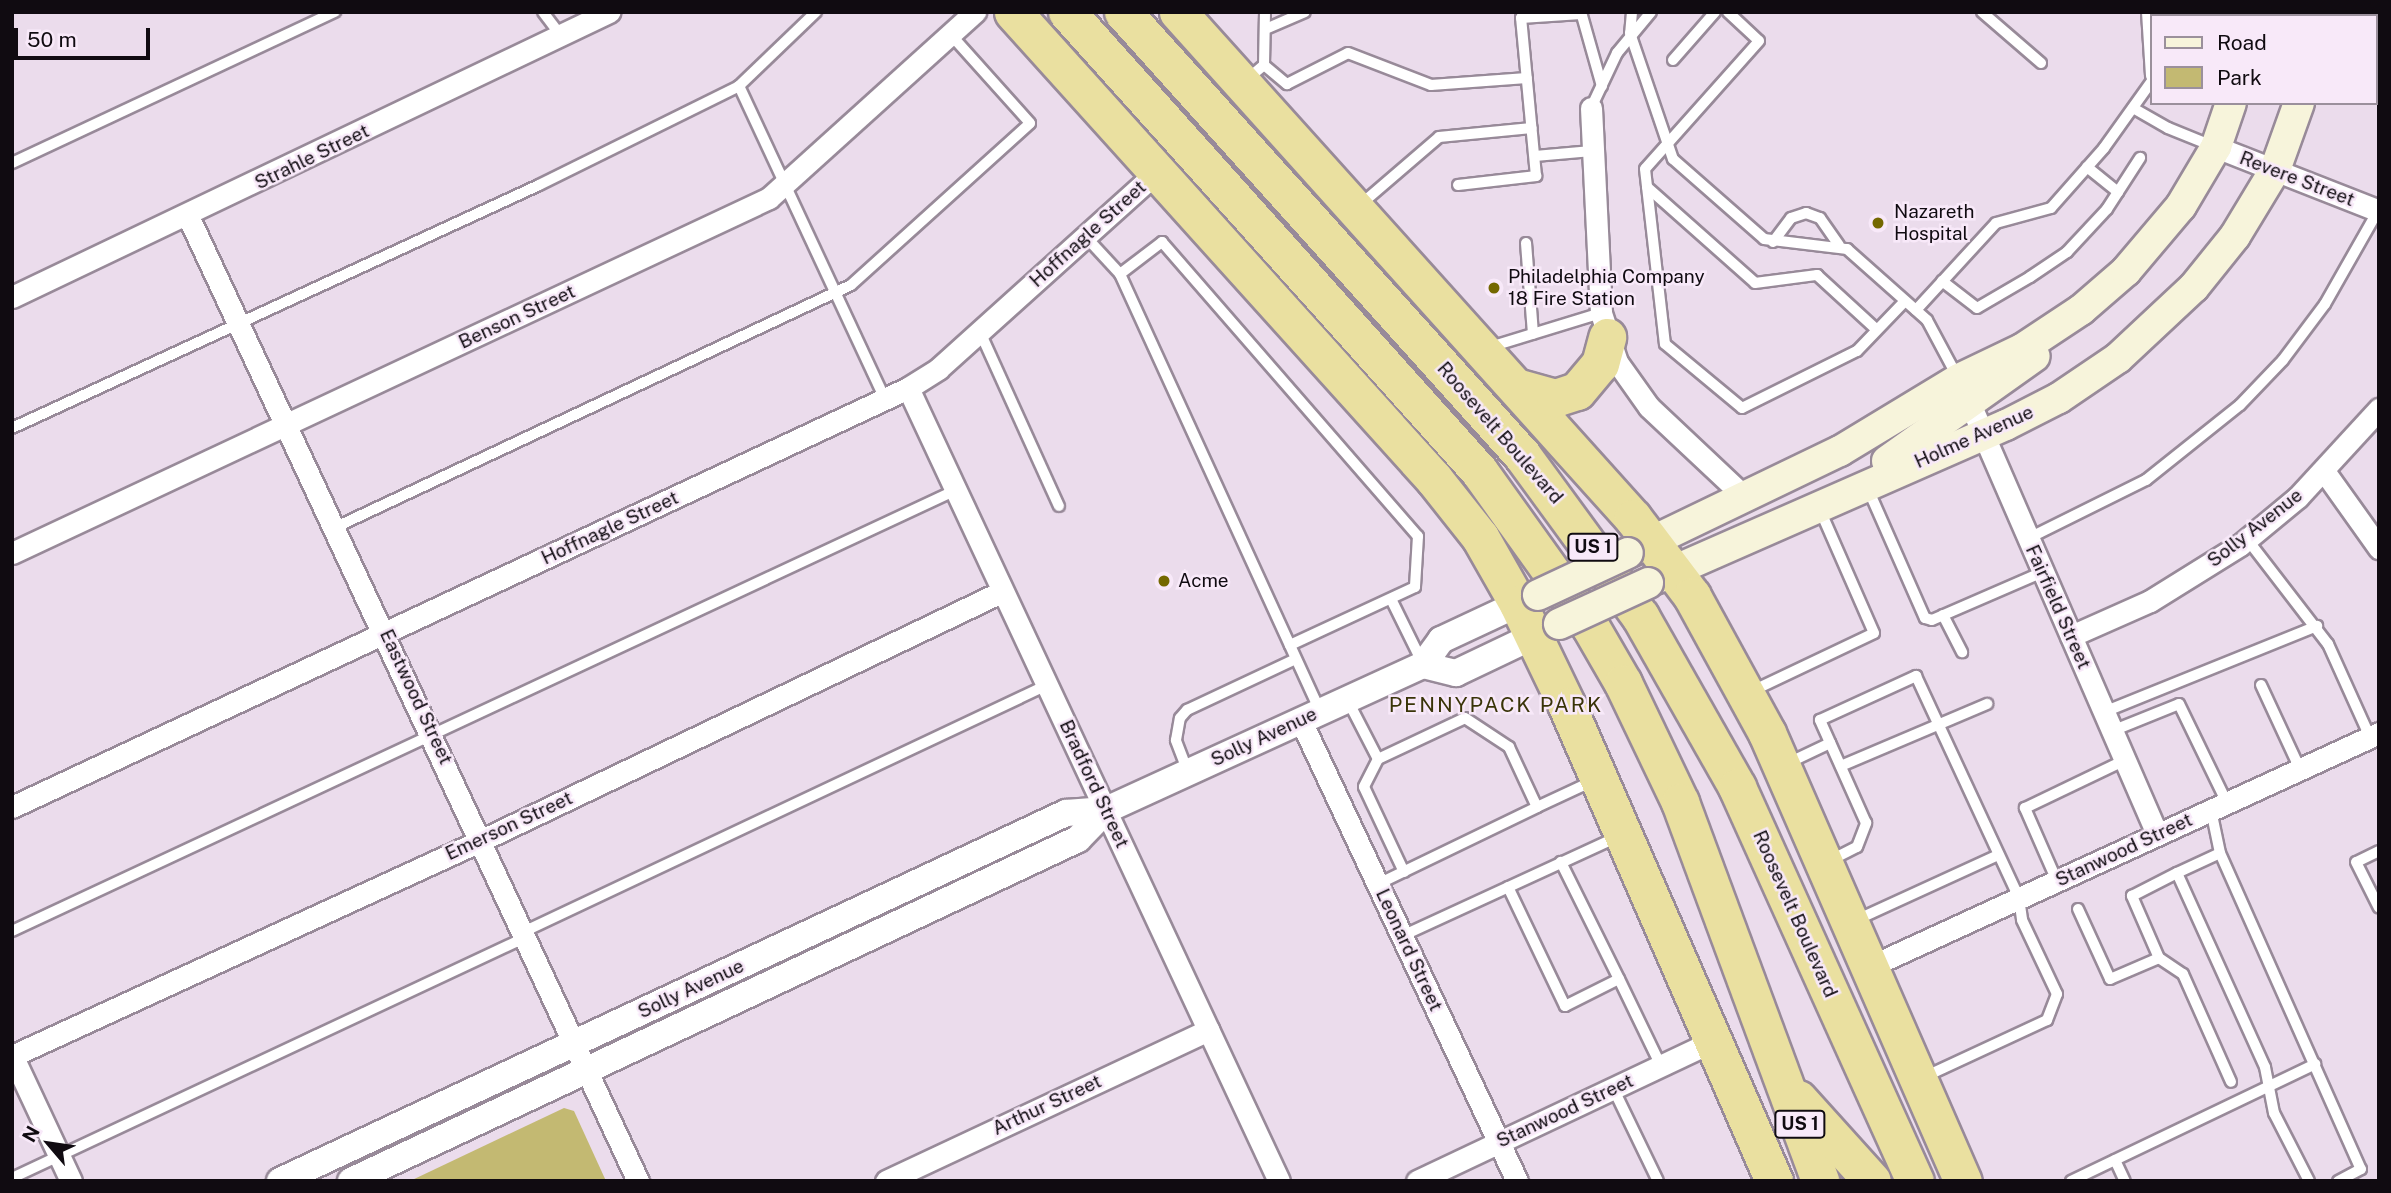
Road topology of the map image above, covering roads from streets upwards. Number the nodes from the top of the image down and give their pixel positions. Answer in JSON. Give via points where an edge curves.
{"nodes":[{"id":1,"x":975,"y":12,"type":"edge"},
{"id":2,"x":1013,"y":12,"type":"edge"},
{"id":3,"x":1067,"y":12,"type":"edge"},
{"id":4,"x":1123,"y":12,"type":"edge"},
{"id":5,"x":1178,"y":12,"type":"edge"},
{"id":6,"x":603,"y":14,"type":"edge"},
{"id":7,"x":2230,"y":105,"type":"edge"},
{"id":8,"x":2299,"y":105,"type":"edge"},
{"id":9,"x":1591,"y":108,"type":"road end"},
{"id":10,"x":2216,"y":147,"type":"junction"},
{"id":11,"x":2275,"y":170,"type":"junction"},
{"id":12,"x":1157,"y":172,"type":"junction"},
{"id":13,"x":2379,"y":210,"type":"edge"},
{"id":14,"x":188,"y":216,"type":"junction"},
{"id":15,"x":12,"y":297,"type":"edge"},
{"id":16,"x":1604,"y":325,"type":"junction"},
{"id":17,"x":1516,"y":387,"type":"junction"},
{"id":18,"x":908,"y":388,"type":"junction"},
{"id":19,"x":1965,"y":392,"type":"junction"},
{"id":20,"x":2379,"y":409,"type":"edge"},
{"id":21,"x":287,"y":426,"type":"junction"},
{"id":22,"x":1984,"y":435,"type":"junction"},
{"id":23,"x":2324,"y":471,"type":"junction"},
{"id":24,"x":1746,"y":498,"type":"junction"},
{"id":25,"x":1826,"y":500,"type":"junction"},
{"id":26,"x":1640,"y":547,"type":"junction"},
{"id":27,"x":2379,"y":548,"type":"edge"},
{"id":28,"x":12,"y":553,"type":"edge"},
{"id":29,"x":1661,"y":577,"type":"junction"},
{"id":30,"x":1003,"y":590,"type":"junction"},
{"id":31,"x":1537,"y":615,"type":"junction"},
{"id":32,"x":386,"y":633,"type":"junction"},
{"id":33,"x":2071,"y":636,"type":"junction"},
{"id":34,"x":1423,"y":665,"type":"junction"},
{"id":35,"x":1310,"y":715,"type":"junction"},
{"id":36,"x":2374,"y":735,"type":"edge"},
{"id":37,"x":12,"y":807,"type":"edge"},
{"id":38,"x":1106,"y":810,"type":"junction"},
{"id":39,"x":2157,"y":834,"type":"junction"},
{"id":40,"x":482,"y":840,"type":"junction"},
{"id":41,"x":1869,"y":967,"type":"junction"},
{"id":42,"x":1208,"y":1030,"type":"junction"},
{"id":43,"x":1713,"y":1041,"type":"junction"},
{"id":44,"x":574,"y":1044,"type":"junction"},
{"id":45,"x":12,"y":1056,"type":"edge"},
{"id":46,"x":1779,"y":1068,"type":"junction"},
{"id":47,"x":586,"y":1070,"type":"junction"},
{"id":48,"x":1499,"y":1142,"type":"junction"},
{"id":49,"x":71,"y":1181,"type":"edge"},
{"id":50,"x":280,"y":1181,"type":"edge"},
{"id":51,"x":351,"y":1181,"type":"edge"},
{"id":52,"x":638,"y":1181,"type":"edge"},
{"id":53,"x":886,"y":1181,"type":"edge"},
{"id":54,"x":1279,"y":1181,"type":"edge"},
{"id":55,"x":1417,"y":1181,"type":"edge"},
{"id":56,"x":1517,"y":1181,"type":"edge"},
{"id":57,"x":1774,"y":1181,"type":"edge"},
{"id":58,"x":1820,"y":1181,"type":"edge"},
{"id":59,"x":1872,"y":1181,"type":"edge"},
{"id":60,"x":1915,"y":1181,"type":"edge"},
{"id":61,"x":1962,"y":1181,"type":"edge"}],
"edges":[{"from":1,"to":21,"type":"street","name":"Benson Street","via":[[769,198]]},
{"from":2,"to":12,"type":"highway","number":"US 1"},
{"from":3,"to":46,"type":"highway","number":"US 1","via":[[1462,451],[1554,569],[1653,741],[1705,863]]},
{"from":4,"to":60,"type":"highway","name":"Roosevelt Boulevard","number":"US 1","via":[[1522,455],[1626,594],[1675,671],[1737,787]]},
{"from":5,"to":17,"type":"highway","number":"US 1","via":[[1253,74],[1356,210]]},
{"from":6,"to":14,"type":"street","name":"Strahle Street"},
{"from":7,"to":10,"type":"main road"},
{"from":8,"to":11,"type":"main road","name":"Holme Avenue"},
{"from":9,"to":16,"type":"street"},
{"from":10,"to":11,"type":"street","name":"Revere Street"},
{"from":10,"to":19,"type":"main road","via":[[2181,205],[2149,245],[2081,310]]},
{"from":11,"to":13,"type":"street","name":"Revere Street"},
{"from":11,"to":22,"type":"main road","name":"Holme Avenue","via":[[2235,236],[2148,334],[2059,398]]},
{"from":12,"to":18,"type":"street","name":"Hoffnagle Street","via":[[938,369]]},
{"from":12,"to":31,"type":"highway","number":"US 1","via":[[1434,479]]},
{"from":14,"to":15,"type":"street","name":"Strahle Street"},
{"from":14,"to":21,"type":"street","name":"Eastwood Street"},
{"from":16,"to":17,"type":"highway","via":[[1600,364],[1577,391],[1555,398]]},
{"from":16,"to":24,"type":"street","via":[[1631,386],[1648,407]]},
{"from":17,"to":26,"type":"highway","number":"US 1"},
{"from":18,"to":30,"type":"street","name":"Bradford Street"},
{"from":18,"to":32,"type":"street","name":"Hoffnagle Street"},
{"from":19,"to":22,"type":"street","name":"Fairfield Street"},
{"from":19,"to":24,"type":"main road","via":[[1882,428]]},
{"from":19,"to":25,"type":"main road"},
{"from":20,"to":23,"type":"street","name":"Solly Avenue"},
{"from":21,"to":28,"type":"street","name":"Benson Street"},
{"from":21,"to":32,"type":"street","name":"Eastwood Street"},
{"from":22,"to":25,"type":"main road","name":"Holme Avenue"},
{"from":22,"to":33,"type":"street","name":"Fairfield Street"},
{"from":23,"to":27,"type":"street"},
{"from":23,"to":33,"type":"street","name":"Solly Avenue","via":[[2247,539],[2150,601]]},
{"from":24,"to":26,"type":"main road"},
{"from":25,"to":29,"type":"main road","name":"Holme Avenue"},
{"from":26,"to":29,"type":"highway","number":"US 1"},
{"from":26,"to":31,"type":"main road","bridge":true},
{"from":29,"to":31,"type":"main road","name":"Holme Avenue","bridge":true},
{"from":29,"to":41,"type":"highway","number":"US 1","via":[[1747,693]]},
{"from":30,"to":38,"type":"street","name":"Bradford Street"},
{"from":30,"to":40,"type":"street","name":"Emerson Street"},
{"from":31,"to":34,"type":"street","name":"Solly Avenue","via":[[1441,640]]},
{"from":31,"to":34,"type":"street","via":[[1456,673]]},
{"from":31,"to":43,"type":"highway","number":"US 1","via":[[1599,778]]},
{"from":32,"to":37,"type":"street","name":"Hoffnagle Street"},
{"from":32,"to":40,"type":"street","name":"Eastwood Street"},
{"from":33,"to":39,"type":"street","name":"Fairfield Street"},
{"from":34,"to":35,"type":"street","name":"Solly Avenue"},
{"from":35,"to":38,"type":"street","name":"Solly Avenue"},
{"from":35,"to":48,"type":"street","name":"Leonard Street","via":[[1378,884]]},
{"from":36,"to":39,"type":"street","name":"Stanwood Street"},
{"from":38,"to":42,"type":"street","name":"Bradford Street"},
{"from":38,"to":44,"type":"street","name":"Solly Avenue","via":[[1066,813]]},
{"from":38,"to":47,"type":"street","name":"Solly Avenue","via":[[1078,839]]},
{"from":39,"to":41,"type":"street","name":"Stanwood Street"},
{"from":40,"to":44,"type":"street","name":"Eastwood Street"},
{"from":40,"to":45,"type":"street","name":"Emerson Street"},
{"from":41,"to":61,"type":"highway","number":"US 1"},
{"from":42,"to":53,"type":"street","name":"Arthur Street"},
{"from":42,"to":54,"type":"street","name":"Bradford Street"},
{"from":43,"to":48,"type":"street","name":"Stanwood Street"},
{"from":43,"to":57,"type":"highway","number":"US 1"},
{"from":44,"to":47,"type":"street","name":"Eastwood Street"},
{"from":44,"to":50,"type":"street","name":"Solly Avenue"},
{"from":45,"to":49,"type":"street"},
{"from":46,"to":58,"type":"highway","number":"US 1"},
{"from":46,"to":59,"type":"highway","via":[[1802,1105]]},
{"from":47,"to":51,"type":"street","name":"Solly Avenue"},
{"from":47,"to":52,"type":"street","name":"Eastwood Street"},
{"from":48,"to":55,"type":"street","name":"Stanwood Street"},
{"from":48,"to":56,"type":"street","name":"Leonard Street"}]}
